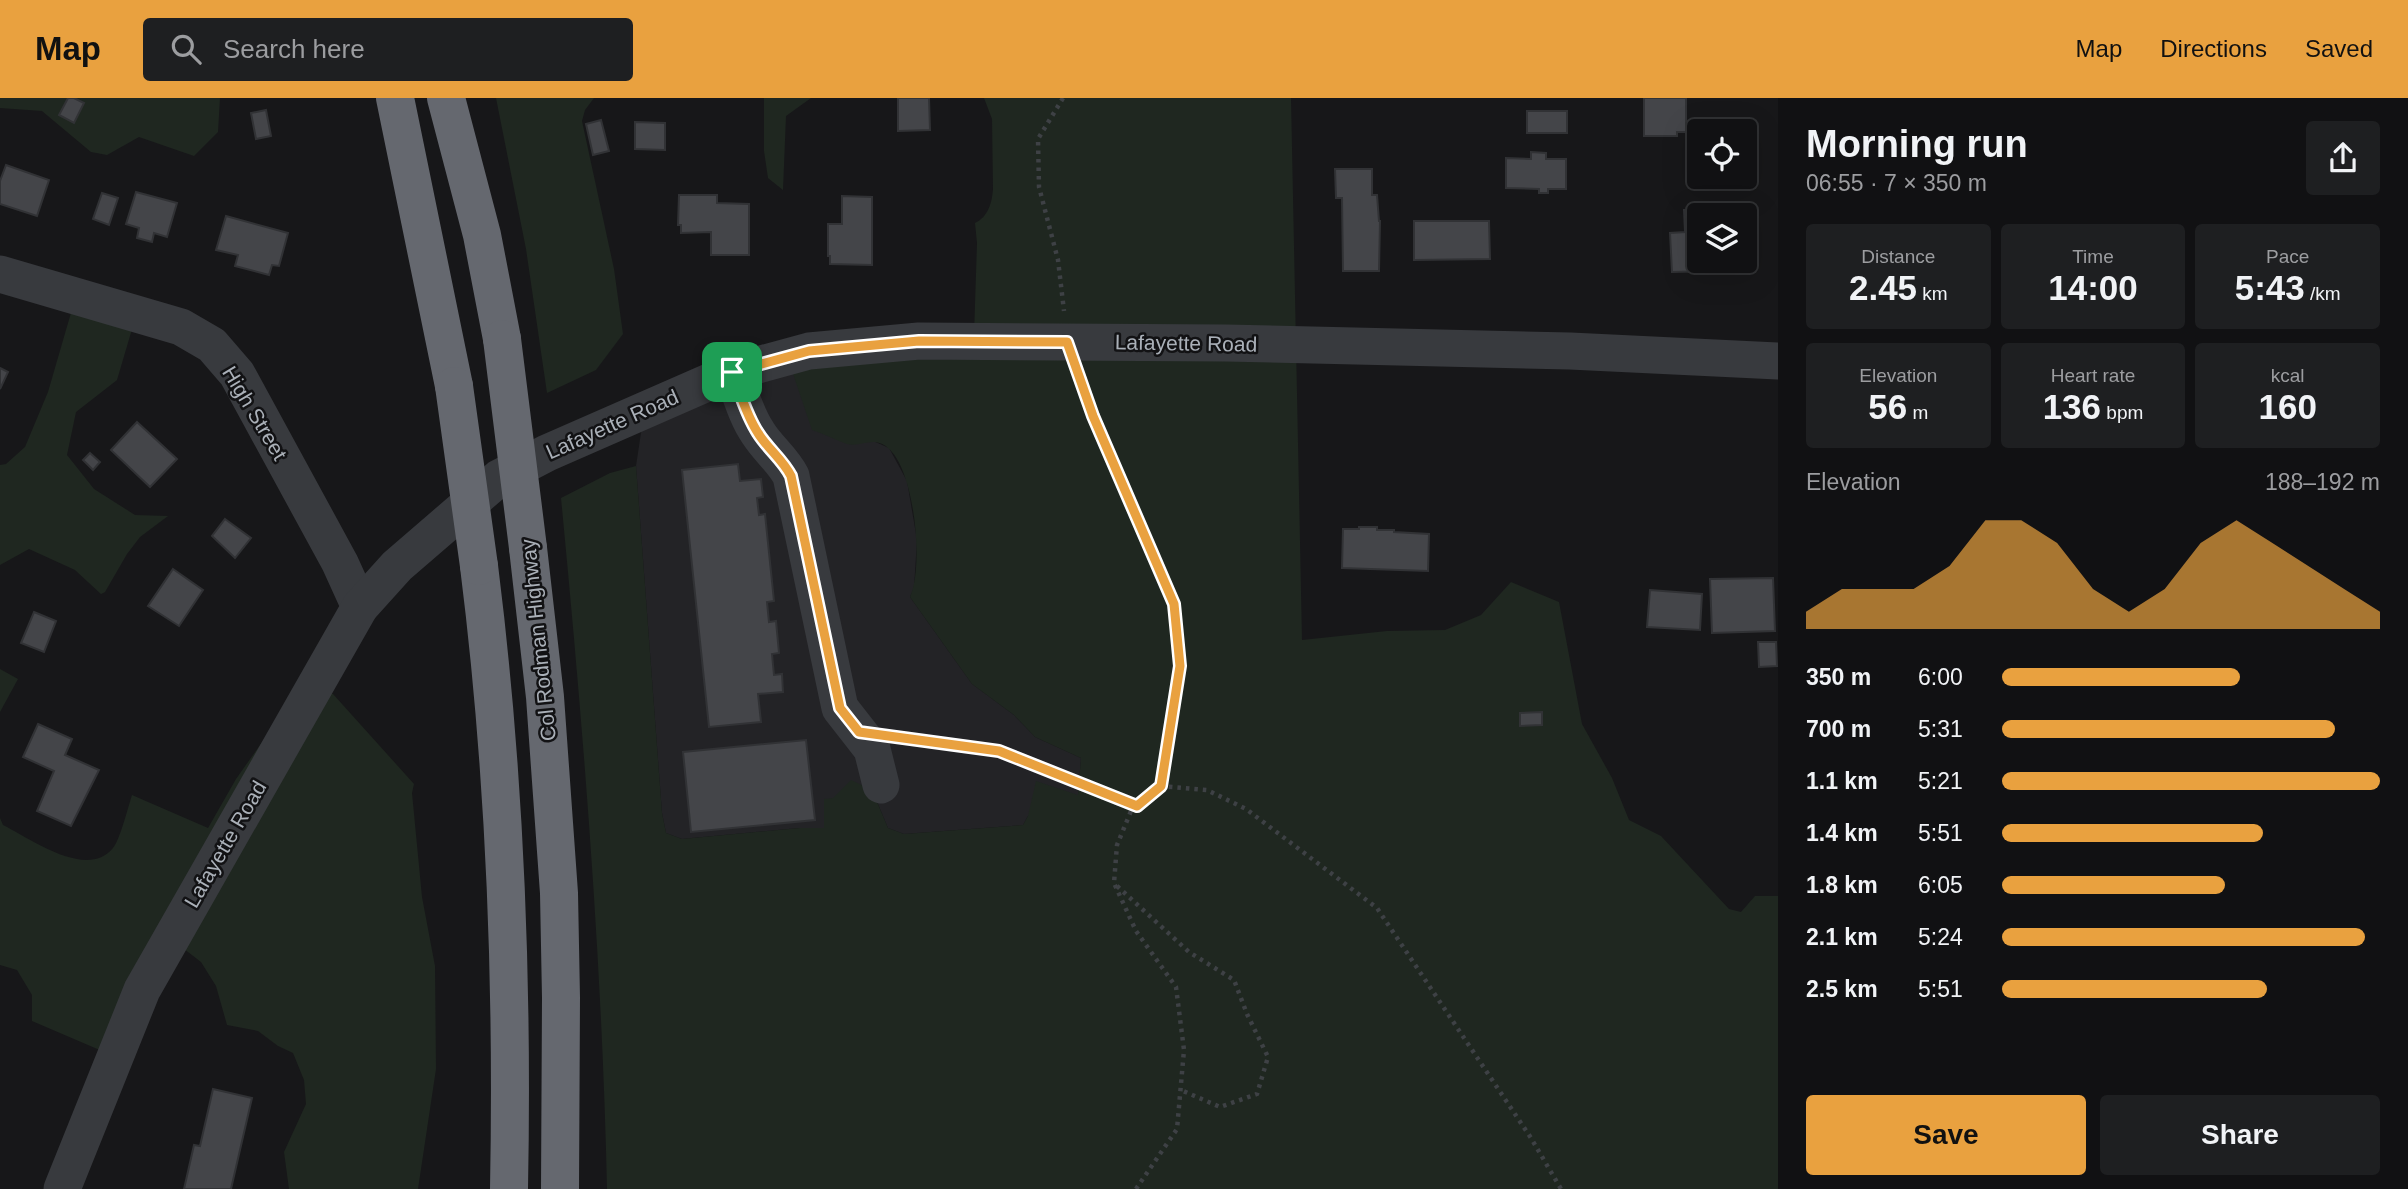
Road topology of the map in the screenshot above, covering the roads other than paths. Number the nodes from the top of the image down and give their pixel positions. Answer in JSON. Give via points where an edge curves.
{"nodes":[{"id":1,"x":396,"y":98,"type":"edge"},
{"id":2,"x":446,"y":98,"type":"edge"},
{"id":3,"x":0,"y":274,"type":"edge"},
{"id":4,"x":1778,"y":361,"type":"edge"},
{"id":5,"x":732,"y":372,"type":"junction"},
{"id":6,"x":360,"y":607,"type":"junction"},
{"id":7,"x":881,"y":785,"type":"dead end"},
{"id":8,"x":62,"y":1189,"type":"edge"},
{"id":9,"x":509,"y":1189,"type":"edge"},
{"id":10,"x":559,"y":1189,"type":"edge"}],
"edges":[{"from":1,"to":9,"type":"highway","bridge":true,"via":[[454,386],[479,566],[500,780]]},
{"from":2,"to":10,"type":"highway","name":"Col Rodman Highway","bridge":true,"via":[[482,235],[502,339],[545,697],[559,893]]},
{"from":3,"to":6,"type":"street","name":"High Street","via":[[181,327],[212,345],[237,374]]},
{"from":4,"to":5,"type":"street","name":"Lafayette Road","via":[[1570,351],[919,341],[809,351]]},
{"from":5,"to":6,"type":"street","name":"Lafayette Road","via":[[499,478],[397,566]]},
{"from":5,"to":7,"type":"street","via":[[755,430],[791,476],[840,708],[872,748]]},
{"from":6,"to":8,"type":"street","name":"Lafayette Road","via":[[142,990]]}]}
